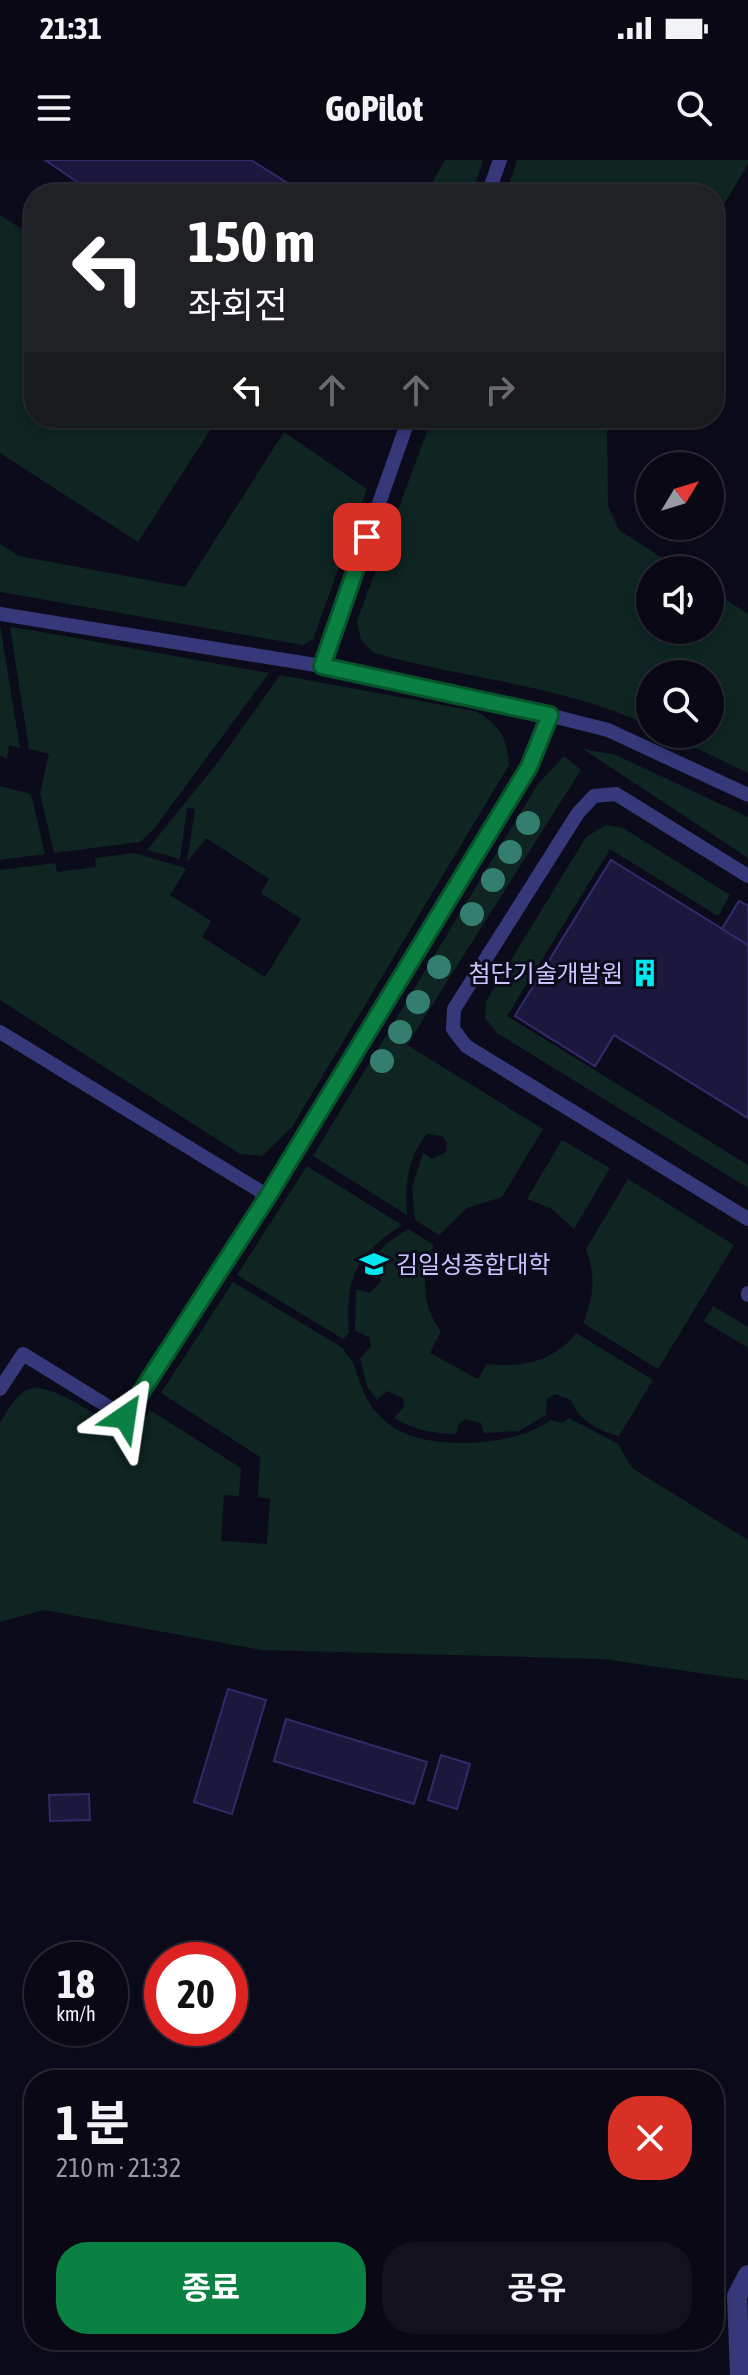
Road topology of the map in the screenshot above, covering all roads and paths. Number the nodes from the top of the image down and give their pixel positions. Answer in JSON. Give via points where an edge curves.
{"nodes":[{"id":1,"x":500,"y":160,"type":"edge"},
{"id":2,"x":492,"y":184,"type":"edge"},
{"id":3,"x":405,"y":428,"type":"edge"},
{"id":4,"x":0,"y":614,"type":"edge"},
{"id":5,"x":322,"y":666,"type":"junction"},
{"id":6,"x":550,"y":715,"type":"junction"},
{"id":7,"x":748,"y":795,"type":"edge"},
{"id":8,"x":748,"y":876,"type":"edge"},
{"id":9,"x":0,"y":1032,"type":"edge"},
{"id":10,"x":268,"y":1196,"type":"junction"},
{"id":11,"x":748,"y":1219,"type":"edge"},
{"id":12,"x":0,"y":1389,"type":"edge"},
{"id":13,"x":748,"y":2275,"type":"edge"},
{"id":14,"x":740,"y":2375,"type":"edge"}],
"edges":[{"from":1,"to":2,"type":"lane"},
{"from":3,"to":5,"type":"lane"},
{"from":4,"to":5,"type":"lane"},
{"from":5,"to":6,"type":"lane"},
{"from":6,"to":7,"type":"lane","via":[[608,730]]},
{"from":6,"to":10,"type":"lane","via":[[529,767]]},
{"from":8,"to":11,"type":"lane","via":[[616,794],[594,796],[578,813],[454,1009],[453,1029],[466,1046]]},
{"from":9,"to":10,"type":"lane"},
{"from":10,"to":12,"type":"lane","via":[[125,1417],[23,1354]]},
{"from":13,"to":14,"type":"street","via":[[737,2296]]}]}
